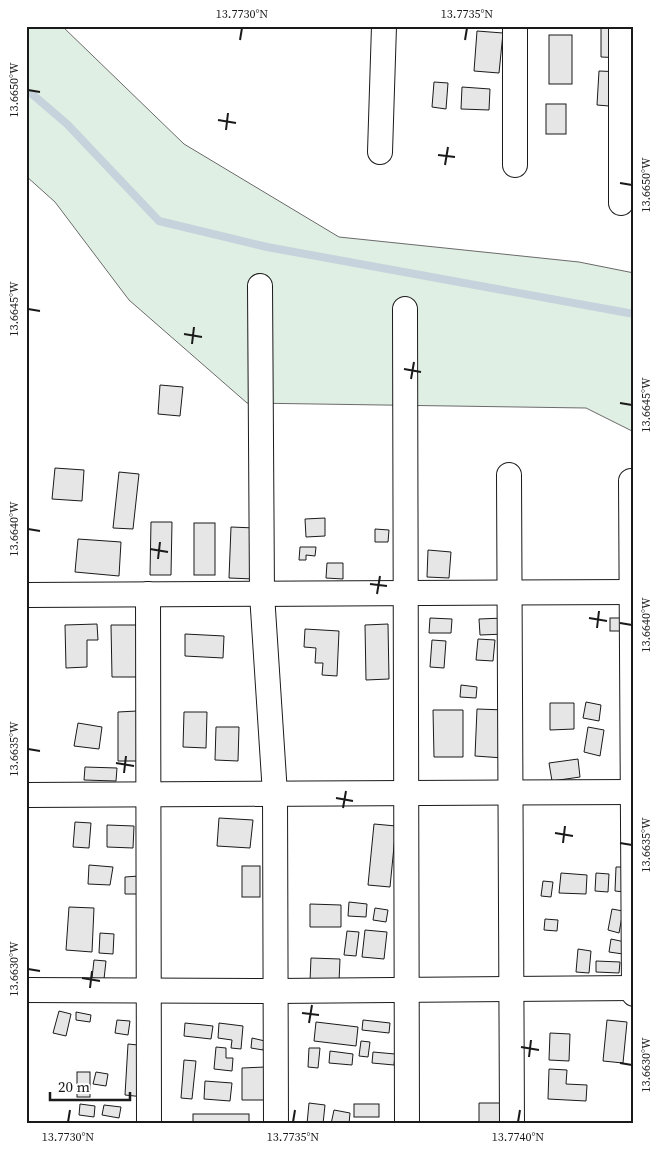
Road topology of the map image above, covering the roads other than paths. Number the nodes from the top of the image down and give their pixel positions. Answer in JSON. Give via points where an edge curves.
{"nodes":[{"id":1,"x":384,"y":26,"type":"edge"},
{"id":2,"x":515,"y":26,"type":"edge"},
{"id":3,"x":620,"y":26,"type":"edge"},
{"id":4,"x":380,"y":152,"type":"dead end"},
{"id":5,"x":515,"y":165,"type":"dead end"},
{"id":6,"x":621,"y":203,"type":"dead end"},
{"id":7,"x":260,"y":286,"type":"dead end"},
{"id":8,"x":405,"y":309,"type":"dead end"},
{"id":9,"x":509,"y":475,"type":"dead end"},
{"id":10,"x":631,"y":481,"type":"dead end"},
{"id":11,"x":510,"y":592,"type":"junction"},
{"id":12,"x":633,"y":592,"type":"edge"},
{"id":13,"x":148,"y":594,"type":"junction"},
{"id":14,"x":262,"y":594,"type":"junction"},
{"id":15,"x":406,"y":594,"type":"junction"},
{"id":16,"x":26,"y":595,"type":"edge"},
{"id":17,"x":633,"y":792,"type":"edge"},
{"id":18,"x":511,"y":793,"type":"junction"},
{"id":19,"x":275,"y":794,"type":"junction"},
{"id":20,"x":406,"y":794,"type":"junction"},
{"id":21,"x":26,"y":795,"type":"edge"},
{"id":22,"x":148,"y":795,"type":"junction"},
{"id":23,"x":512,"y":988,"type":"junction"},
{"id":24,"x":634,"y":988,"type":"edge"},
{"id":25,"x":26,"y":990,"type":"edge"},
{"id":26,"x":149,"y":990,"type":"junction"},
{"id":27,"x":407,"y":990,"type":"junction"},
{"id":28,"x":276,"y":991,"type":"junction"},
{"id":29,"x":634,"y":994,"type":"edge"},
{"id":30,"x":149,"y":1124,"type":"edge"},
{"id":31,"x":276,"y":1124,"type":"edge"},
{"id":32,"x":407,"y":1124,"type":"edge"},
{"id":33,"x":512,"y":1124,"type":"edge"}],
"edges":[{"from":1,"to":4,"type":"street"},
{"from":2,"to":5,"type":"street"},
{"from":3,"to":6,"type":"street"},
{"from":7,"to":14,"type":"street"},
{"from":8,"to":15,"type":"street"},
{"from":9,"to":11,"type":"street"},
{"from":10,"to":12,"type":"street"},
{"from":11,"to":12,"type":"street"},
{"from":11,"to":15,"type":"street"},
{"from":11,"to":18,"type":"street"},
{"from":12,"to":17,"type":"street"},
{"from":13,"to":14,"type":"street"},
{"from":13,"to":16,"type":"street"},
{"from":13,"to":22,"type":"street"},
{"from":14,"to":15,"type":"street"},
{"from":14,"to":19,"type":"street"},
{"from":15,"to":20,"type":"street"},
{"from":17,"to":18,"type":"street"},
{"from":17,"to":24,"type":"street"},
{"from":18,"to":20,"type":"street"},
{"from":18,"to":23,"type":"street"},
{"from":19,"to":20,"type":"street"},
{"from":19,"to":22,"type":"street"},
{"from":19,"to":28,"type":"street"},
{"from":20,"to":27,"type":"street"},
{"from":21,"to":22,"type":"street"},
{"from":22,"to":26,"type":"street"},
{"from":23,"to":24,"type":"street"},
{"from":23,"to":27,"type":"street"},
{"from":23,"to":33,"type":"street"},
{"from":24,"to":29,"type":"street"},
{"from":25,"to":26,"type":"street"},
{"from":26,"to":28,"type":"street"},
{"from":26,"to":30,"type":"street"},
{"from":27,"to":28,"type":"street"},
{"from":27,"to":32,"type":"street"},
{"from":28,"to":31,"type":"street"}]}
